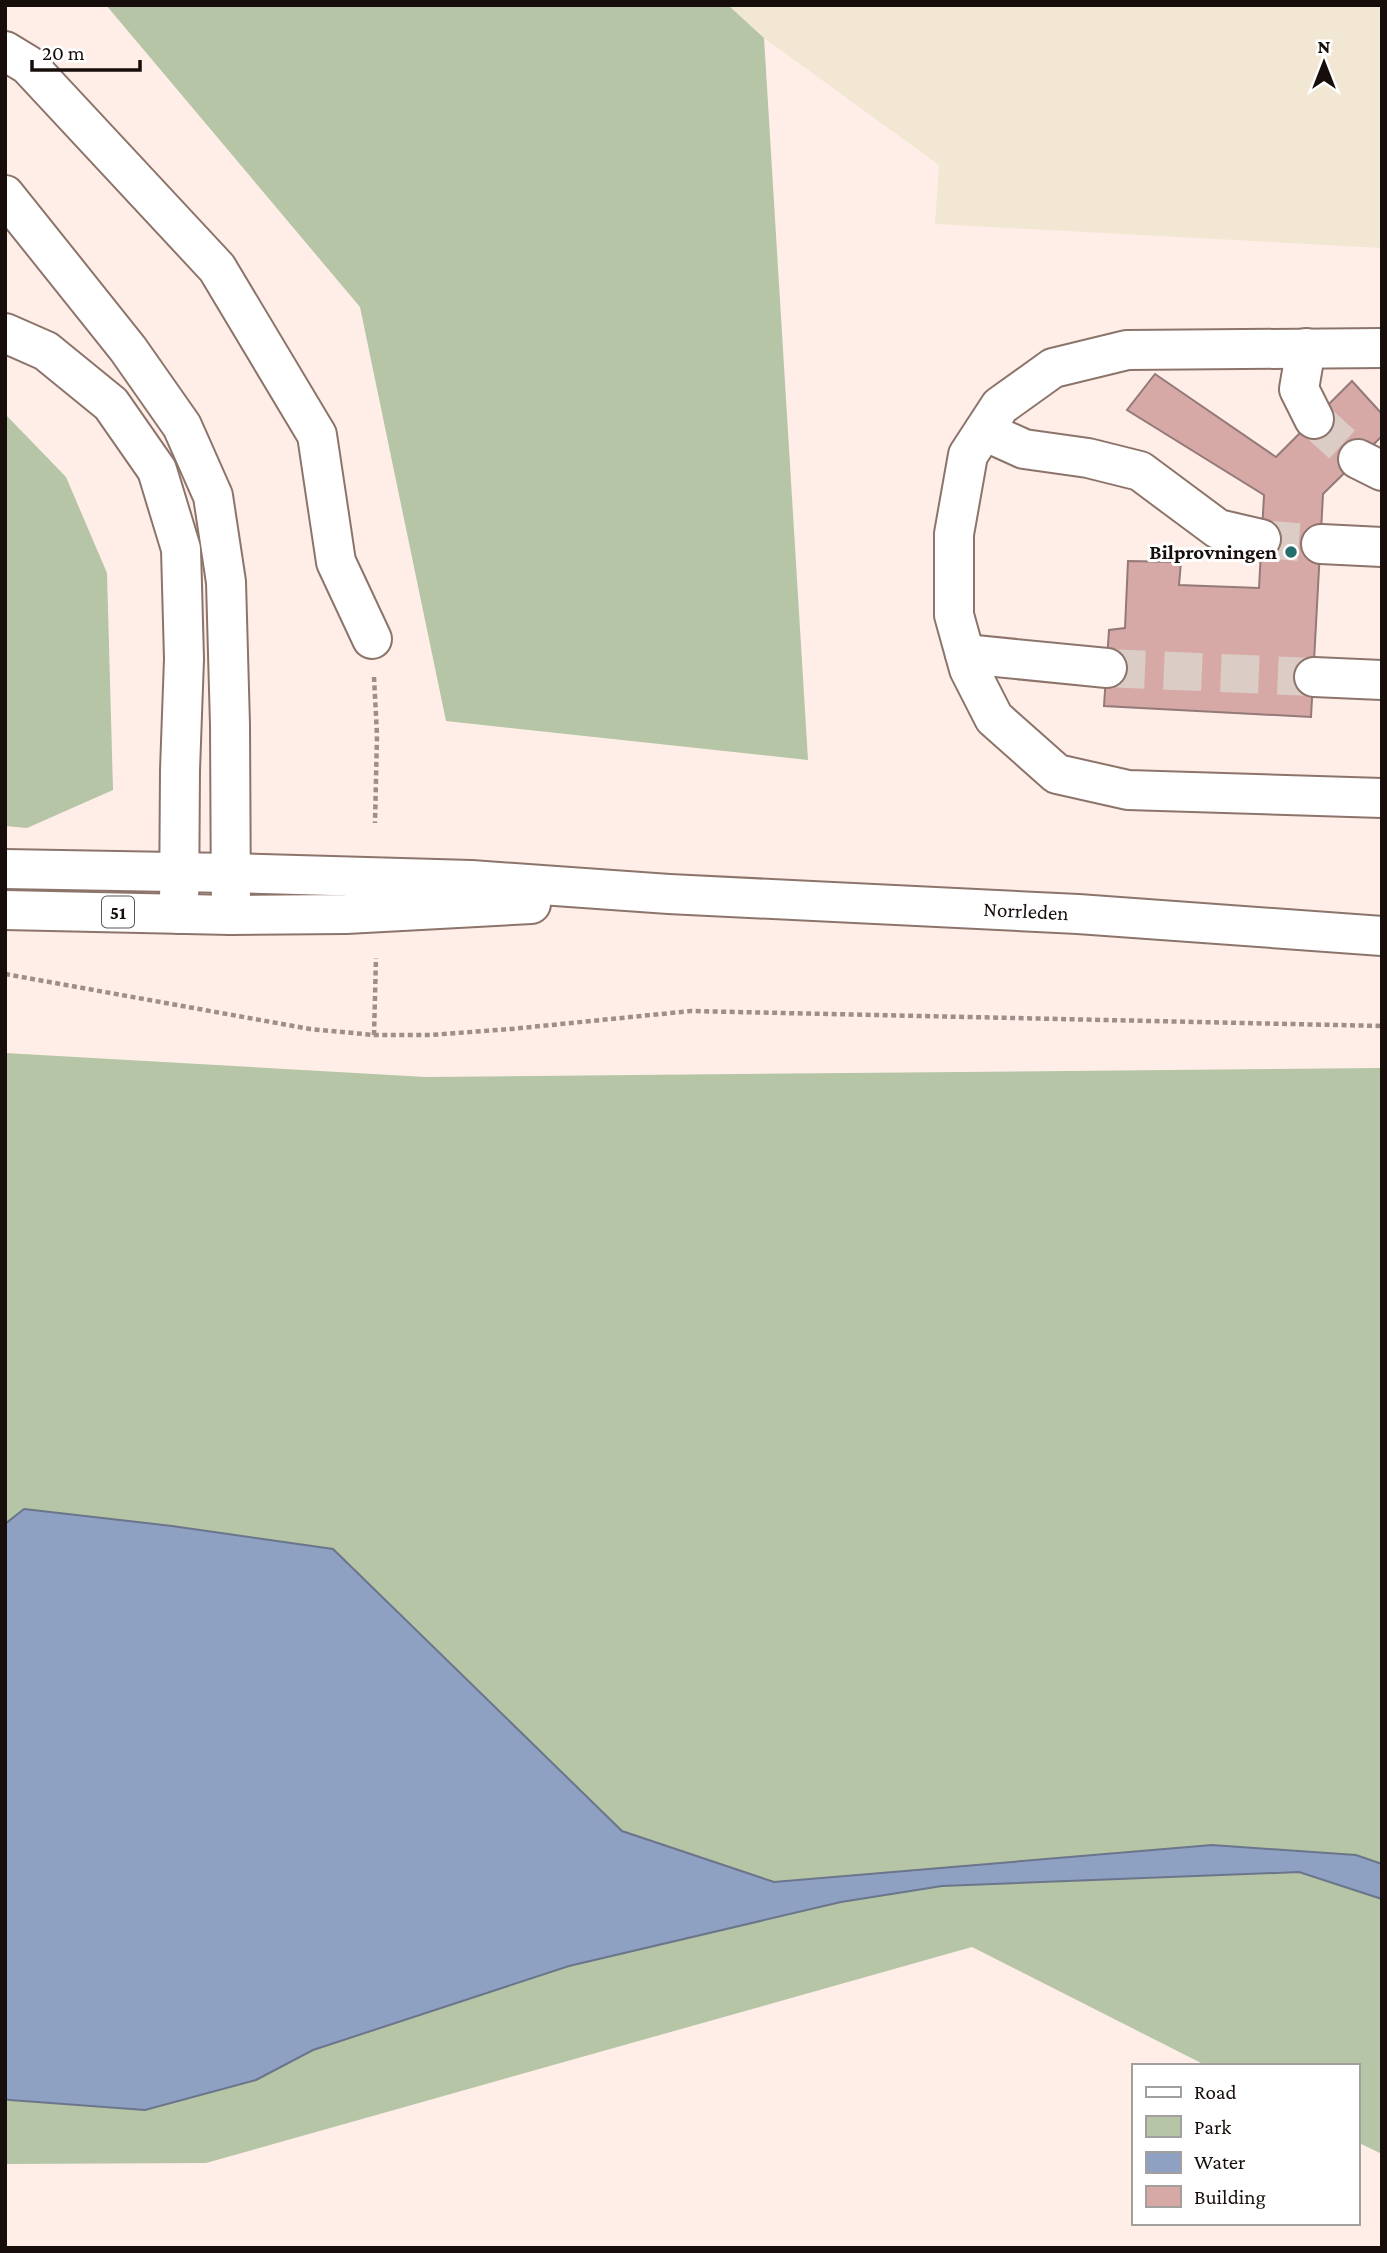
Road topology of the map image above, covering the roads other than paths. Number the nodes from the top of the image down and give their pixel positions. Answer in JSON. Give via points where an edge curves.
{"nodes":[{"id":1,"x":5,"y":51,"type":"edge"},
{"id":2,"x":5,"y":195,"type":"edge"},
{"id":3,"x":5,"y":334,"type":"edge"},
{"id":4,"x":1306,"y":348,"type":"junction"},
{"id":5,"x":1382,"y":348,"type":"edge"},
{"id":6,"x":1314,"y":419,"type":"tunnel mouth"},
{"id":7,"x":984,"y":431,"type":"junction"},
{"id":8,"x":1261,"y":539,"type":"tunnel mouth"},
{"id":9,"x":1321,"y":544,"type":"tunnel mouth"},
{"id":10,"x":1382,"y":547,"type":"edge"},
{"id":11,"x":372,"y":639,"type":"road end"},
{"id":12,"x":965,"y":654,"type":"junction"},
{"id":13,"x":1107,"y":668,"type":"tunnel mouth"},
{"id":14,"x":1314,"y":677,"type":"tunnel mouth"},
{"id":15,"x":1382,"y":680,"type":"edge"},
{"id":16,"x":1382,"y":798,"type":"edge"},
{"id":17,"x":5,"y":869,"type":"edge"},
{"id":18,"x":180,"y":871,"type":"junction"},
{"id":19,"x":230,"y":873,"type":"junction"},
{"id":20,"x":669,"y":894,"type":"junction"},
{"id":21,"x":5,"y":910,"type":"edge"},
{"id":22,"x":179,"y":914,"type":"junction"},
{"id":23,"x":231,"y":915,"type":"junction"},
{"id":24,"x":1382,"y":936,"type":"edge"}],
"edges":[{"from":1,"to":11,"type":"main road","via":[[28,65],[217,268],[317,436],[336,562]]},
{"from":2,"to":19,"type":"main road","via":[[128,349],[182,426],[213,496],[226,582]]},
{"from":3,"to":18,"type":"main road","via":[[46,351],[111,404],[157,470],[181,549]]},
{"from":4,"to":5,"type":"main road"},
{"from":4,"to":6,"type":"main road","via":[[1299,388]]},
{"from":4,"to":7,"type":"main road","via":[[1127,350],[1054,368],[1000,406]]},
{"from":7,"to":8,"type":"main road","via":[[1024,449],[1140,471],[1218,529]]},
{"from":7,"to":12,"type":"main road","via":[[968,455],[954,534],[954,615]]},
{"from":9,"to":10,"type":"main road"},
{"from":12,"to":13,"type":"main road"},
{"from":12,"to":16,"type":"main road","via":[[995,718],[1057,774],[1128,790]]},
{"from":14,"to":15,"type":"main road"},
{"from":17,"to":18,"type":"main road","number":"51"},
{"from":18,"to":19,"type":"main road","number":"51"},
{"from":18,"to":22,"type":"main road"},
{"from":19,"to":20,"type":"main road","via":[[471,880]]},
{"from":19,"to":23,"type":"main road"},
{"from":20,"to":23,"type":"main road","via":[[346,914]]},
{"from":20,"to":24,"type":"main road","name":"Norrleden","via":[[1078,914]]},
{"from":21,"to":22,"type":"main road","number":"51"},
{"from":22,"to":23,"type":"main road","number":"51"}]}
